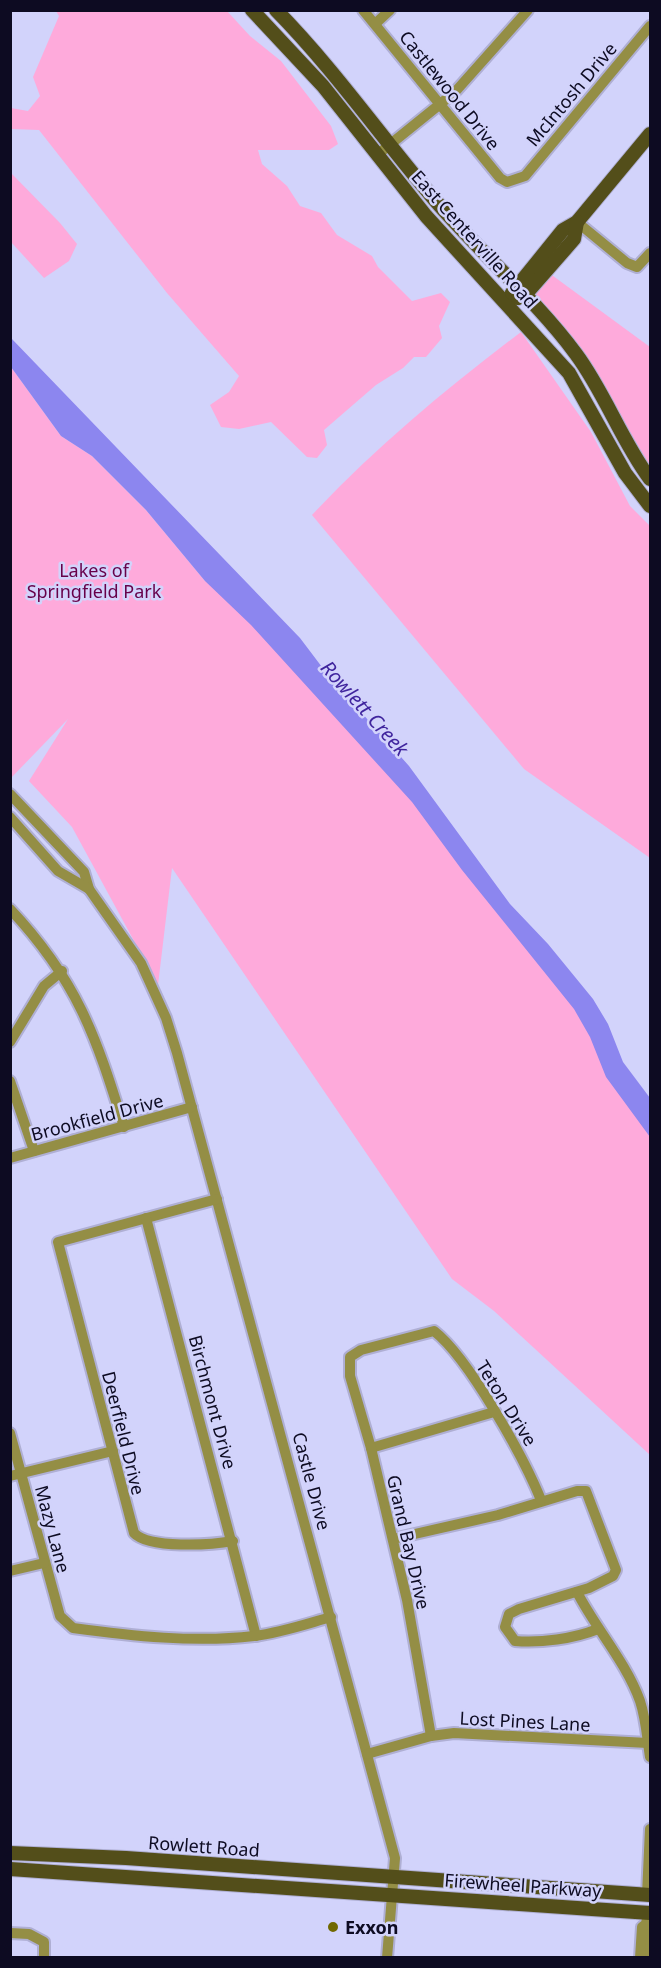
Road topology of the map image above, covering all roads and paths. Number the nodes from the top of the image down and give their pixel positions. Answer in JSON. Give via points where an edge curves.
{"nodes":[{"id":1,"x":252,"y":10,"type":"edge"},
{"id":2,"x":276,"y":10,"type":"edge"},
{"id":3,"x":363,"y":10,"type":"edge"},
{"id":4,"x":390,"y":10,"type":"edge"},
{"id":5,"x":528,"y":10,"type":"edge"},
{"id":6,"x":375,"y":24,"type":"junction"},
{"id":7,"x":651,"y":26,"type":"edge"},
{"id":8,"x":440,"y":105,"type":"junction"},
{"id":9,"x":651,"y":134,"type":"edge"},
{"id":10,"x":391,"y":145,"type":"junction"},
{"id":11,"x":377,"y":155,"type":"junction"},
{"id":12,"x":515,"y":181,"type":"joint"},
{"id":13,"x":577,"y":222,"type":"junction"},
{"id":14,"x":651,"y":253,"type":"edge"},
{"id":15,"x":520,"y":291,"type":"junction"},
{"id":16,"x":508,"y":303,"type":"junction"},
{"id":17,"x":651,"y":479,"type":"edge"},
{"id":18,"x":651,"y":506,"type":"edge"},
{"id":19,"x":10,"y":794,"type":"edge"},
{"id":20,"x":10,"y":817,"type":"edge"},
{"id":21,"x":90,"y":889,"type":"junction"},
{"id":22,"x":10,"y":909,"type":"edge"},
{"id":23,"x":62,"y":971,"type":"junction"},
{"id":24,"x":10,"y":1042,"type":"edge"},
{"id":25,"x":10,"y":1081,"type":"edge"},
{"id":26,"x":192,"y":1107,"type":"junction"},
{"id":27,"x":124,"y":1127,"type":"junction"},
{"id":28,"x":34,"y":1151,"type":"junction"},
{"id":29,"x":10,"y":1158,"type":"edge"},
{"id":30,"x":217,"y":1199,"type":"junction"},
{"id":31,"x":146,"y":1218,"type":"junction"},
{"id":32,"x":434,"y":1331,"type":"joint"},
{"id":33,"x":494,"y":1412,"type":"junction"},
{"id":34,"x":10,"y":1433,"type":"edge"},
{"id":35,"x":371,"y":1448,"type":"junction"},
{"id":36,"x":113,"y":1451,"type":"junction"},
{"id":37,"x":16,"y":1475,"type":"edge"},
{"id":38,"x":541,"y":1500,"type":"junction"},
{"id":39,"x":393,"y":1539,"type":"junction"},
{"id":40,"x":233,"y":1541,"type":"junction"},
{"id":41,"x":44,"y":1563,"type":"junction"},
{"id":42,"x":10,"y":1571,"type":"edge"},
{"id":43,"x":577,"y":1592,"type":"junction"},
{"id":44,"x":331,"y":1617,"type":"junction"},
{"id":45,"x":598,"y":1629,"type":"junction"},
{"id":46,"x":256,"y":1636,"type":"junction"},
{"id":47,"x":431,"y":1736,"type":"junction"},
{"id":48,"x":648,"y":1743,"type":"junction"},
{"id":49,"x":367,"y":1754,"type":"junction"},
{"id":50,"x":651,"y":1757,"type":"edge"},
{"id":51,"x":651,"y":1829,"type":"edge"},
{"id":52,"x":10,"y":1853,"type":"edge"},
{"id":53,"x":126,"y":1858,"type":"junction"},
{"id":54,"x":10,"y":1869,"type":"edge"},
{"id":55,"x":124,"y":1876,"type":"junction"},
{"id":56,"x":394,"y":1879,"type":"junction"},
{"id":57,"x":394,"y":1893,"type":"junction"},
{"id":58,"x":649,"y":1895,"type":"edge"},
{"id":59,"x":578,"y":1908,"type":"junction"},
{"id":60,"x":648,"y":1916,"type":"edge"},
{"id":61,"x":10,"y":1933,"type":"edge"},
{"id":62,"x":641,"y":1957,"type":"edge"},
{"id":63,"x":44,"y":1958,"type":"edge"},
{"id":64,"x":387,"y":1958,"type":"edge"}],
"edges":[{"from":1,"to":11,"type":"main road","name":"East Centerville Road","via":[[323,86]]},
{"from":2,"to":10,"type":"main road","name":"East Centerville Road"},
{"from":3,"to":6,"type":"street","name":"Castlewood Drive"},
{"from":4,"to":6,"type":"street"},
{"from":5,"to":8,"type":"street"},
{"from":6,"to":8,"type":"street","name":"Castlewood Drive"},
{"from":7,"to":12,"type":"street","name":"McIntosh Drive","via":[[525,176]]},
{"from":8,"to":10,"type":"street"},
{"from":8,"to":12,"type":"street","name":"Castlewood Drive","via":[[500,177],[507,182]]},
{"from":9,"to":13,"type":"main road"},
{"from":10,"to":11,"type":"street"},
{"from":10,"to":15,"type":"main road","name":"East Centerville Road","via":[[440,205]]},
{"from":11,"to":16,"type":"main road","name":"East Centerville Road","via":[[426,216]]},
{"from":13,"to":14,"type":"street","via":[[627,263],[637,267]]},
{"from":13,"to":15,"type":"main road","via":[[574,239]]},
{"from":15,"to":16,"type":"main road"},
{"from":15,"to":17,"type":"main road","name":"East Centerville Road","via":[[586,368],[628,447]]},
{"from":16,"to":18,"type":"main road","name":"East Centerville Road","via":[[569,373],[625,473]]},
{"from":19,"to":21,"type":"street","name":"Castle Drive","via":[[68,852],[84,872]]},
{"from":20,"to":21,"type":"street","via":[[58,871]]},
{"from":21,"to":26,"type":"street","name":"Castle Drive","via":[[141,963],[166,1018]]},
{"from":22,"to":23,"type":"street"},
{"from":23,"to":24,"type":"street","via":[[44,986]]},
{"from":23,"to":27,"type":"street","via":[[93,1031]]},
{"from":25,"to":28,"type":"street"},
{"from":26,"to":27,"type":"street","name":"Brookfield Drive"},
{"from":26,"to":30,"type":"street","name":"Castle Drive"},
{"from":27,"to":28,"type":"street","name":"Brookfield Drive"},
{"from":28,"to":29,"type":"street","name":"Brookfield Drive"},
{"from":30,"to":31,"type":"street"},
{"from":30,"to":44,"type":"street","name":"Castle Drive"},
{"from":31,"to":36,"type":"street","name":"Deerfield Drive","via":[[58,1242]]},
{"from":31,"to":40,"type":"street","name":"Birchmont Drive"},
{"from":32,"to":33,"type":"street","name":"Teton Drive","via":[[460,1359]]},
{"from":32,"to":35,"type":"street","name":"Grand Bay Drive","via":[[361,1350],[350,1357],[350,1376]]},
{"from":33,"to":35,"type":"street"},
{"from":33,"to":38,"type":"street","name":"Teton Drive"},
{"from":34,"to":37,"type":"street","name":"Mazy Lane"},
{"from":35,"to":39,"type":"street","name":"Grand Bay Drive"},
{"from":36,"to":37,"type":"street"},
{"from":36,"to":40,"type":"street","name":"Deerfield Drive","via":[[129,1519],[139,1538],[148,1542],[195,1544]]},
{"from":37,"to":41,"type":"street","name":"Mazy Lane"},
{"from":38,"to":39,"type":"street","via":[[498,1515]]},
{"from":38,"to":43,"type":"street","via":[[586,1491],[616,1570],[613,1576]]},
{"from":39,"to":47,"type":"street","name":"Grand Bay Drive"},
{"from":40,"to":46,"type":"street","name":"Birchmont Drive"},
{"from":41,"to":42,"type":"street"},
{"from":41,"to":46,"type":"street","name":"Mazy Lane","via":[[60,1616],[73,1628],[183,1637]]},
{"from":43,"to":45,"type":"street"},
{"from":43,"to":45,"type":"street","via":[[519,1609],[509,1614],[505,1627],[515,1641],[524,1642]]},
{"from":44,"to":46,"type":"street"},
{"from":44,"to":49,"type":"street","name":"Castle Drive"},
{"from":45,"to":48,"type":"street","via":[[637,1695]]},
{"from":47,"to":48,"type":"street","name":"Lost Pines Lane","via":[[475,1732]]},
{"from":47,"to":49,"type":"street","name":"Lost Pines Lane"},
{"from":48,"to":50,"type":"street"},
{"from":49,"to":56,"type":"street","name":"Castle Drive","via":[[395,1858]]},
{"from":51,"to":58,"type":"street"},
{"from":52,"to":53,"type":"main road","name":"Rowlett Road"},
{"from":53,"to":55,"type":"main road"},
{"from":53,"to":56,"type":"main road","name":"Rowlett Road"},
{"from":54,"to":55,"type":"main road","name":"Rowlett Road"},
{"from":55,"to":57,"type":"main road","name":"Rowlett Road"},
{"from":56,"to":57,"type":"street","name":"Castle Drive"},
{"from":56,"to":58,"type":"main road","name":"Firewheel Parkway"},
{"from":57,"to":59,"type":"main road","name":"Firewheel Parkway"},
{"from":57,"to":64,"type":"street","name":"Castle Drive"},
{"from":58,"to":59,"type":"main road","via":[[638,1904]]},
{"from":59,"to":60,"type":"main road","name":"Firewheel Parkway"},
{"from":60,"to":62,"type":"street","via":[[650,1928]]},
{"from":61,"to":63,"type":"street","via":[[29,1934],[44,1942]]}]}
